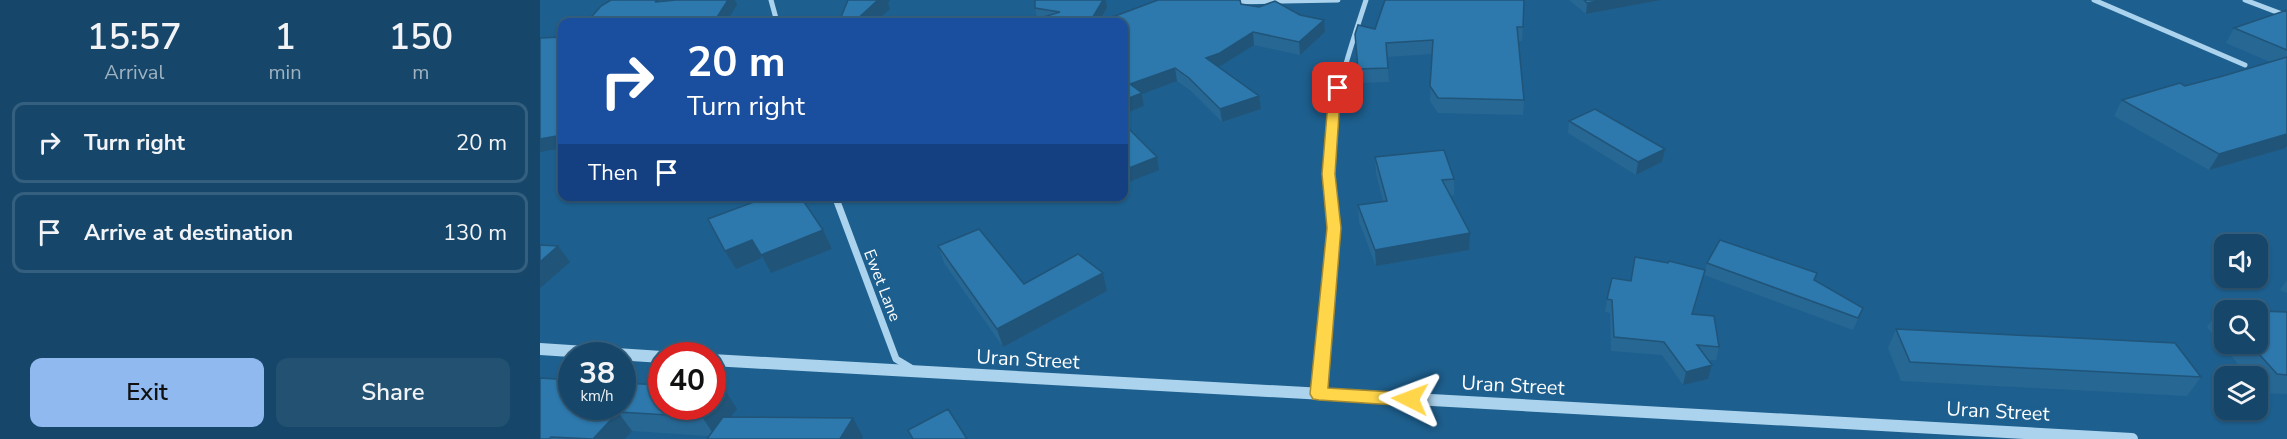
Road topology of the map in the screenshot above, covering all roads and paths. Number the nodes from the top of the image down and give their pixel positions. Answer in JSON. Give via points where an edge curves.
{"nodes":[{"id":1,"x":771,"y":0,"type":"edge"},
{"id":2,"x":1338,"y":0,"type":"edge"},
{"id":3,"x":1366,"y":0,"type":"edge"},
{"id":4,"x":2094,"y":0,"type":"edge"},
{"id":5,"x":2245,"y":0,"type":"edge"},
{"id":6,"x":1228,"y":2,"type":"edge"},
{"id":7,"x":2287,"y":16,"type":"edge"},
{"id":8,"x":776,"y":18,"type":"edge"},
{"id":9,"x":2245,"y":65,"type":"dead end"},
{"id":10,"x":837,"y":201,"type":"edge"},
{"id":11,"x":540,"y":349,"type":"edge"},
{"id":12,"x":648,"y":356,"type":"edge"},
{"id":13,"x":726,"y":361,"type":"edge"},
{"id":14,"x":919,"y":373,"type":"junction"},
{"id":15,"x":1319,"y":394,"type":"junction"},
{"id":16,"x":2132,"y":439,"type":"edge"}],
"edges":[{"from":1,"to":8,"type":"street"},
{"from":2,"to":6,"type":"street"},
{"from":3,"to":15,"type":"street","via":[[1333,114],[1329,174],[1334,228]]},
{"from":4,"to":9,"type":"street"},
{"from":5,"to":7,"type":"street"},
{"from":10,"to":14,"type":"street","name":"Ewet Lane","via":[[896,359]]},
{"from":11,"to":12,"type":"street"},
{"from":13,"to":14,"type":"street","name":"Uran Street"},
{"from":14,"to":15,"type":"street","name":"Uran Street"},
{"from":15,"to":16,"type":"street","name":"Uran Street"}]}
